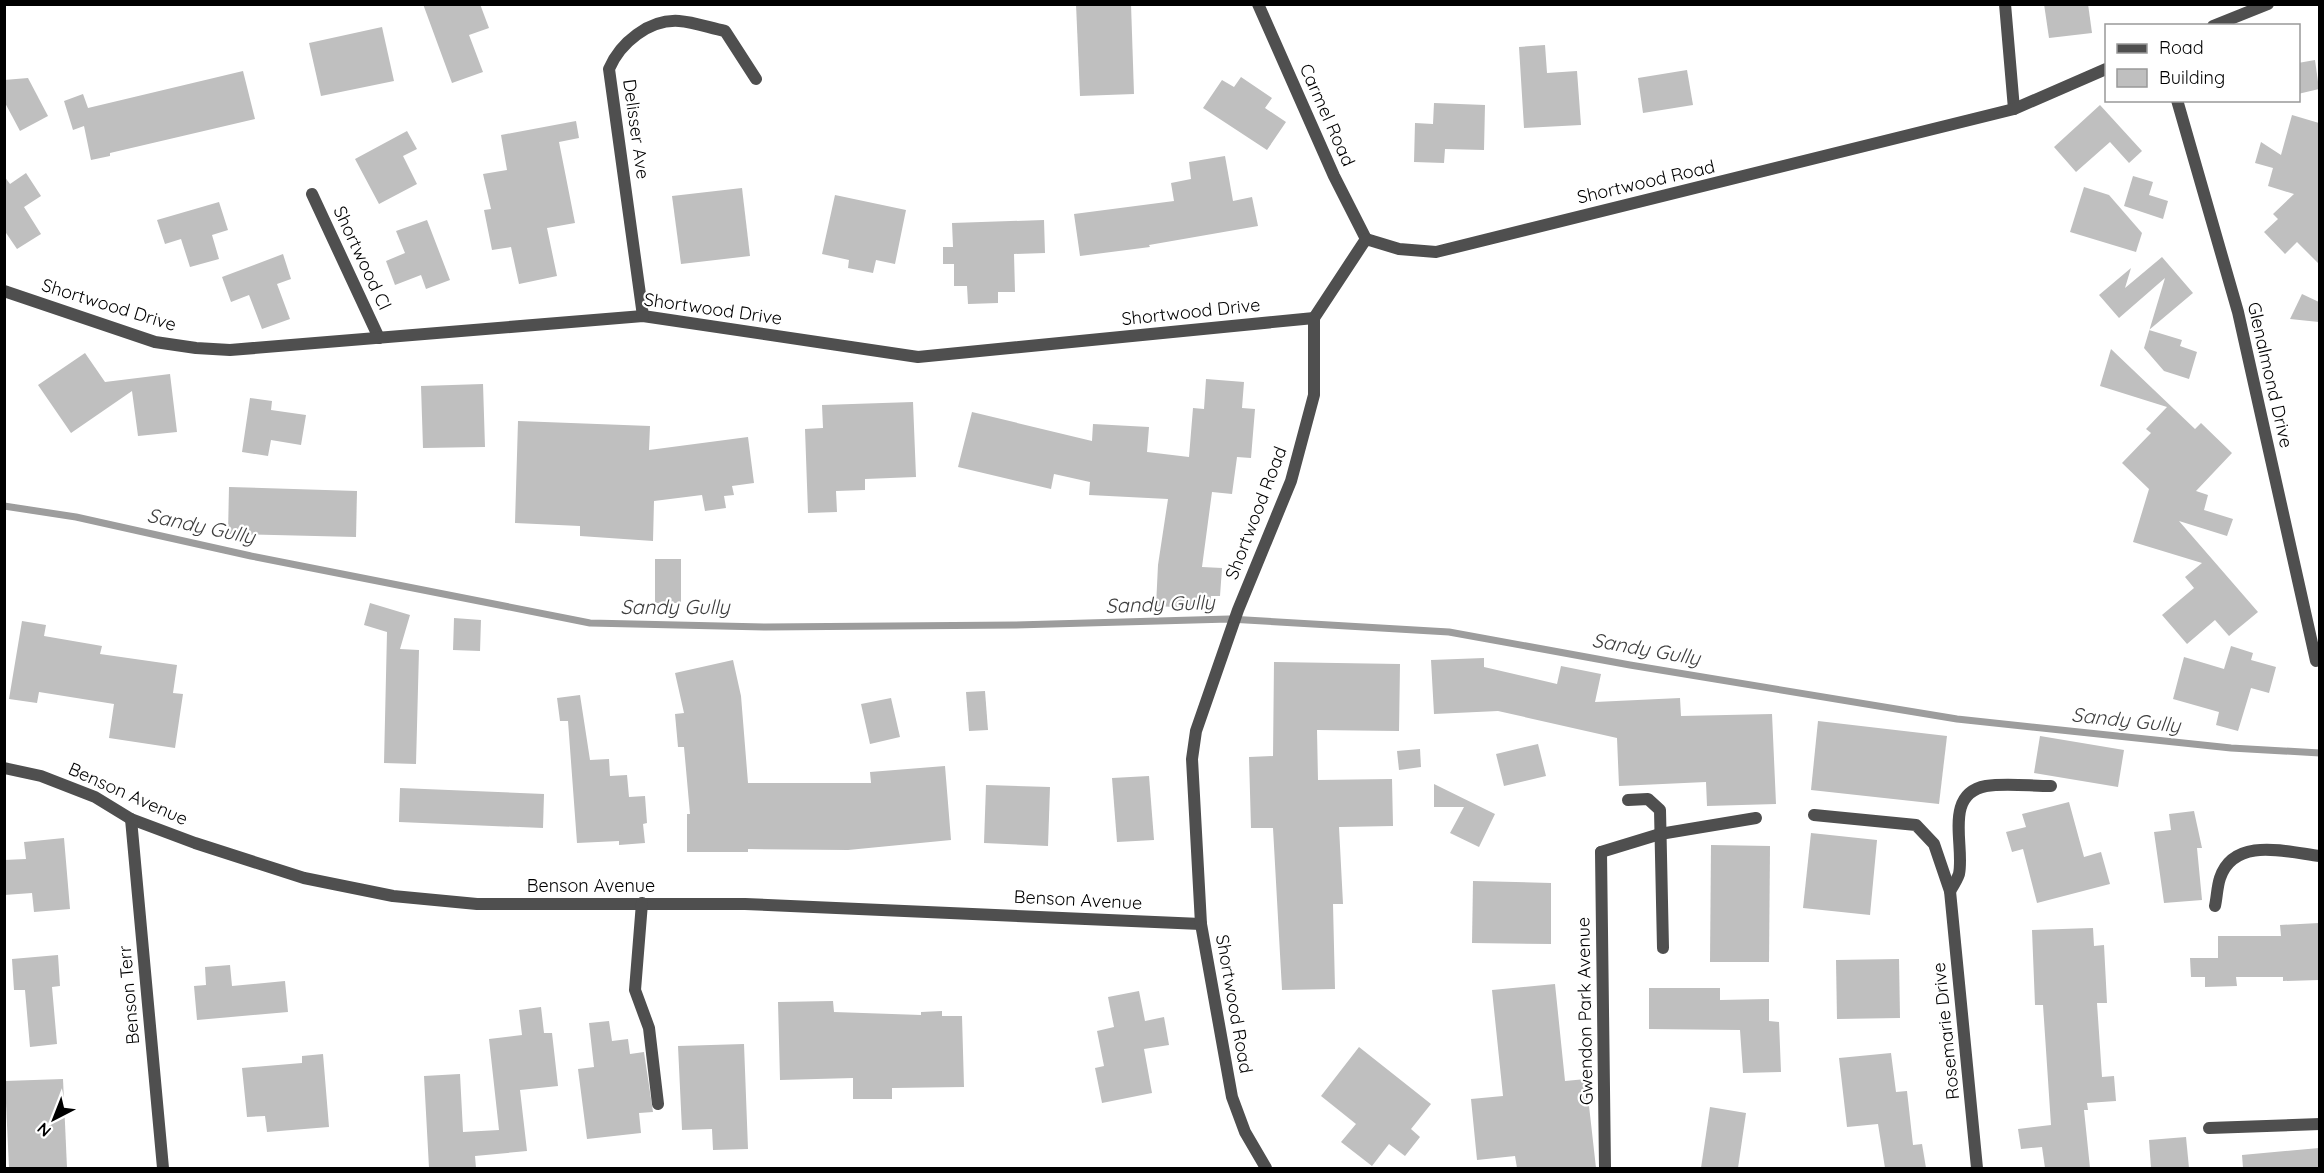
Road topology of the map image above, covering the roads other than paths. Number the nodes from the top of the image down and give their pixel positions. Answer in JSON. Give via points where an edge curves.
{"nodes":[{"id":1,"x":1258,"y":4,"type":"edge"},
{"id":2,"x":2005,"y":4,"type":"edge"},
{"id":3,"x":2268,"y":4,"type":"edge"},
{"id":4,"x":2218,"y":24,"type":"edge"},
{"id":5,"x":2105,"y":69,"type":"edge"},
{"id":6,"x":756,"y":79,"type":"dead end"},
{"id":7,"x":2178,"y":102,"type":"edge"},
{"id":8,"x":2014,"y":109,"type":"junction"},
{"id":9,"x":312,"y":194,"type":"dead end"},
{"id":10,"x":1366,"y":239,"type":"junction"},
{"id":11,"x":4,"y":291,"type":"edge"},
{"id":12,"x":642,"y":316,"type":"junction"},
{"id":13,"x":1314,"y":318,"type":"junction"},
{"id":14,"x":379,"y":338,"type":"junction"},
{"id":15,"x":2316,"y":660,"type":"dead end"},
{"id":16,"x":4,"y":768,"type":"edge"},
{"id":17,"x":2050,"y":786,"type":"dead end"},
{"id":18,"x":1628,"y":800,"type":"dead end"},
{"id":19,"x":1814,"y":815,"type":"dead end"},
{"id":20,"x":1756,"y":818,"type":"dead end"},
{"id":21,"x":131,"y":819,"type":"junction"},
{"id":22,"x":1660,"y":834,"type":"junction"},
{"id":23,"x":2319,"y":856,"type":"edge"},
{"id":24,"x":1950,"y":891,"type":"junction"},
{"id":25,"x":642,"y":903,"type":"junction"},
{"id":26,"x":2215,"y":906,"type":"dead end"},
{"id":27,"x":1201,"y":924,"type":"junction"},
{"id":28,"x":1663,"y":948,"type":"dead end"},
{"id":29,"x":658,"y":1104,"type":"dead end"},
{"id":30,"x":2319,"y":1124,"type":"edge"},
{"id":31,"x":2209,"y":1128,"type":"dead end"},
{"id":32,"x":163,"y":1168,"type":"edge"},
{"id":33,"x":1266,"y":1168,"type":"edge"},
{"id":34,"x":1605,"y":1168,"type":"edge"},
{"id":35,"x":1977,"y":1168,"type":"edge"}],
"edges":[{"from":1,"to":10,"type":"street","name":"Carmel Road"},
{"from":2,"to":8,"type":"street"},
{"from":3,"to":4,"type":"street"},
{"from":5,"to":8,"type":"street","name":"Shortwood Road"},
{"from":6,"to":12,"type":"street","name":"Delisser Ave","via":[[725,31],[678,21],[650,26],[615,54],[609,69]]},
{"from":7,"to":15,"type":"street","name":"Glenalmond Drive","via":[[2238,312]]},
{"from":8,"to":10,"type":"street","name":"Shortwood Road","via":[[1436,252],[1400,249]]},
{"from":9,"to":14,"type":"street","name":"Shortwood Cl"},
{"from":10,"to":13,"type":"street"},
{"from":11,"to":14,"type":"street","name":"Shortwood Drive","via":[[154,342],[196,348],[230,350]]},
{"from":12,"to":13,"type":"street","name":"Shortwood Drive","via":[[918,357]]},
{"from":12,"to":14,"type":"street","name":"Shortwood Drive"},
{"from":13,"to":27,"type":"street","name":"Shortwood Road","via":[[1314,395],[1291,481],[1238,610],[1196,730],[1192,759]]},
{"from":16,"to":21,"type":"street","name":"Benson Avenue","via":[[41,776],[84,793]]},
{"from":17,"to":24,"type":"street","via":[[1985,786],[1971,793],[1962,804],[1958,821],[1959,876]]},
{"from":18,"to":22,"type":"street","via":[[1648,799],[1655,804],[1660,810]]},
{"from":19,"to":24,"type":"street","via":[[1916,825],[1934,844]]},
{"from":20,"to":22,"type":"street"},
{"from":21,"to":25,"type":"street","name":"Benson Avenue","via":[[304,878],[393,896],[477,904]]},
{"from":21,"to":32,"type":"street","name":"Benson Terr"},
{"from":22,"to":28,"type":"street"},
{"from":22,"to":34,"type":"street","name":"Gwendon Park Avenue","via":[[1600,852]]},
{"from":23,"to":26,"type":"street","via":[[2257,849],[2239,854],[2220,877]]},
{"from":24,"to":35,"type":"street","name":"Rosemarie Drive"},
{"from":25,"to":27,"type":"street","name":"Benson Avenue"},
{"from":25,"to":29,"type":"street","via":[[634,990],[649,1028]]},
{"from":27,"to":33,"type":"street","name":"Shortwood Road","via":[[1233,1097],[1245,1132]]},
{"from":30,"to":31,"type":"street"}]}
